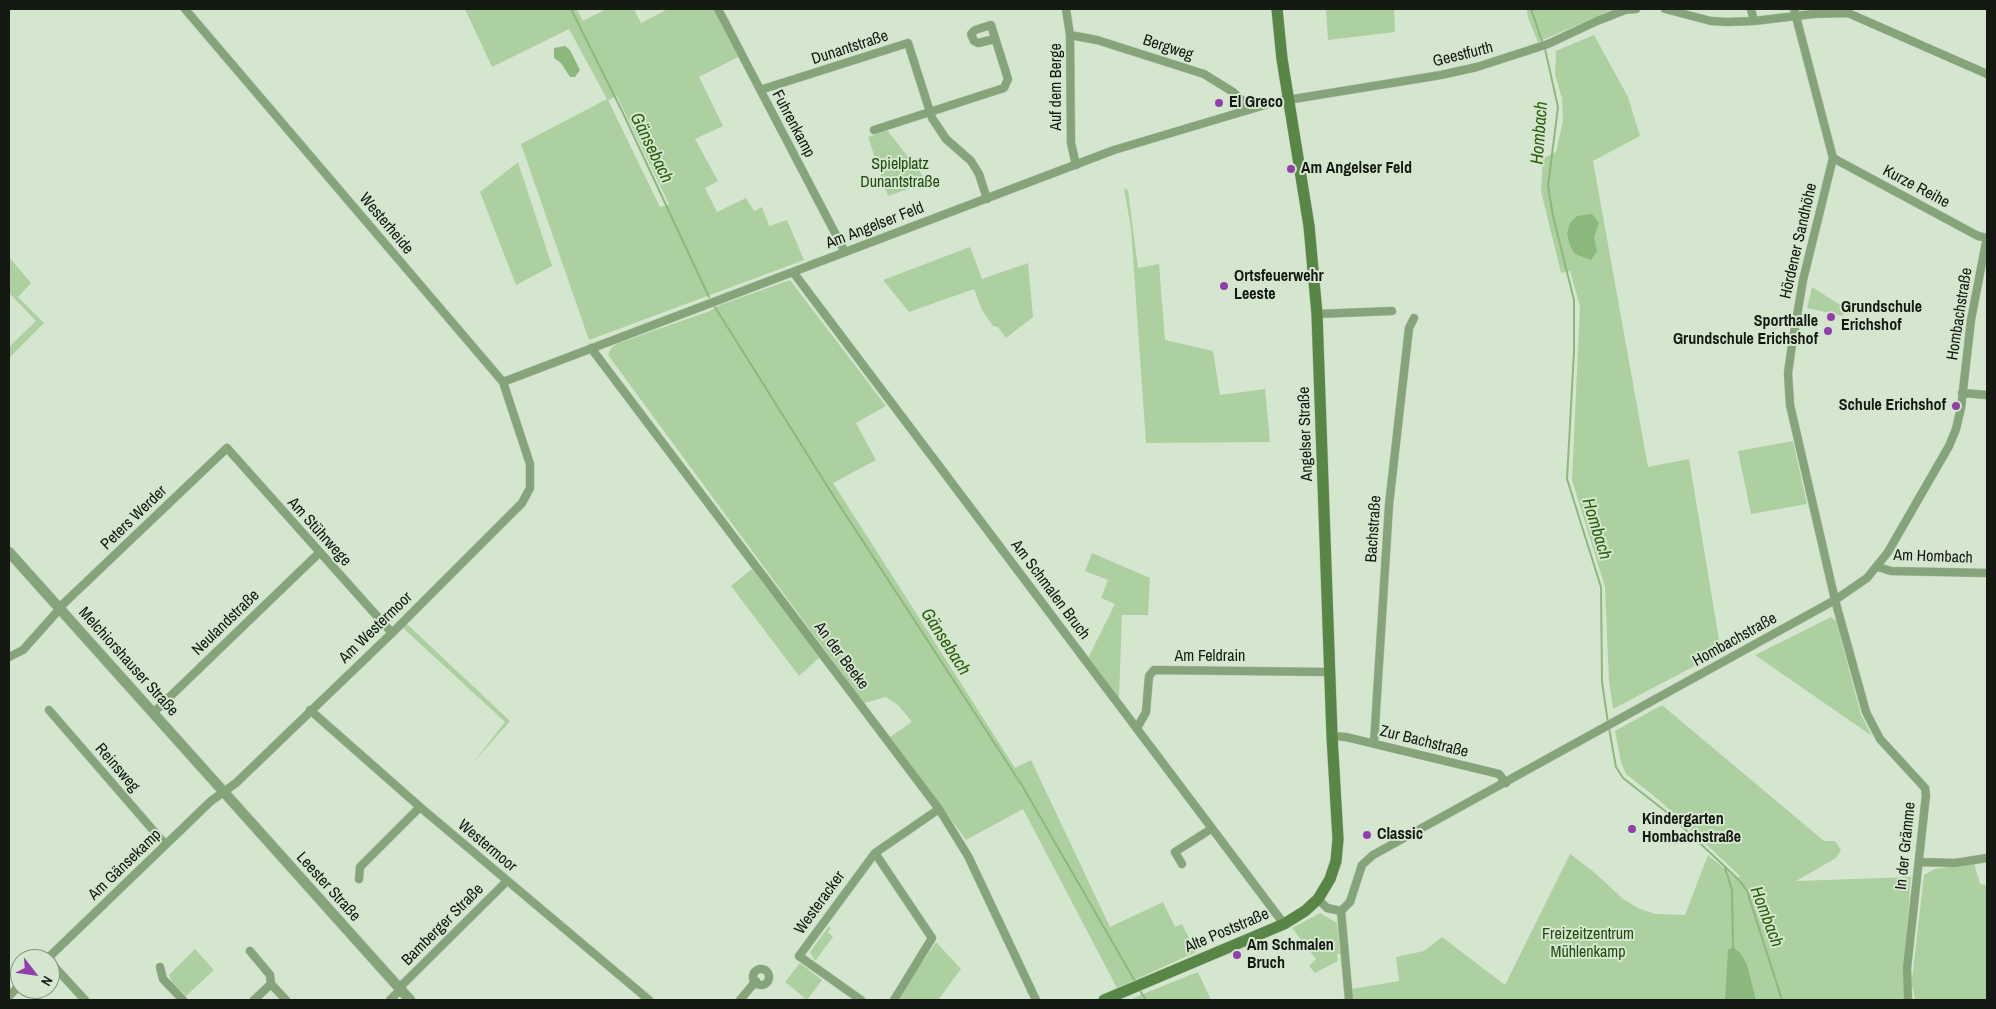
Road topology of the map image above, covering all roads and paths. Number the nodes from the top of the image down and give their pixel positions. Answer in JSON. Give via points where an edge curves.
{"nodes":[{"id":1,"x":185,"y":9,"type":"edge"},
{"id":2,"x":718,"y":9,"type":"edge"},
{"id":3,"x":1066,"y":9,"type":"edge"},
{"id":4,"x":1277,"y":9,"type":"edge"},
{"id":5,"x":1636,"y":9,"type":"edge"},
{"id":6,"x":1665,"y":9,"type":"edge"},
{"id":7,"x":1751,"y":9,"type":"edge"},
{"id":8,"x":1794,"y":12,"type":"edge"},
{"id":9,"x":1754,"y":22,"type":"junction"},
{"id":10,"x":1070,"y":35,"type":"junction"},
{"id":11,"x":995,"y":39,"type":"dead end"},
{"id":12,"x":1987,"y":74,"type":"edge"},
{"id":13,"x":760,"y":90,"type":"junction"},
{"id":14,"x":1290,"y":100,"type":"junction"},
{"id":15,"x":1247,"y":109,"type":"junction"},
{"id":16,"x":930,"y":112,"type":"junction"},
{"id":17,"x":874,"y":130,"type":"dead end"},
{"id":18,"x":1832,"y":158,"type":"junction"},
{"id":19,"x":1076,"y":165,"type":"junction"},
{"id":20,"x":987,"y":199,"type":"junction"},
{"id":21,"x":1987,"y":238,"type":"edge"},
{"id":22,"x":845,"y":252,"type":"junction"},
{"id":23,"x":793,"y":272,"type":"junction"},
{"id":24,"x":1392,"y":311,"type":"dead end"},
{"id":25,"x":1317,"y":314,"type":"junction"},
{"id":26,"x":1414,"y":318,"type":"dead end"},
{"id":27,"x":592,"y":348,"type":"junction"},
{"id":28,"x":504,"y":382,"type":"junction"},
{"id":29,"x":1962,"y":393,"type":"junction"},
{"id":30,"x":1987,"y":395,"type":"edge"},
{"id":31,"x":227,"y":448,"type":"joint"},
{"id":32,"x":532,"y":474,"type":"joint"},
{"id":33,"x":9,"y":552,"type":"edge"},
{"id":34,"x":319,"y":553,"type":"junction"},
{"id":35,"x":1878,"y":567,"type":"junction"},
{"id":36,"x":1987,"y":573,"type":"edge"},
{"id":37,"x":1835,"y":600,"type":"junction"},
{"id":38,"x":61,"y":610,"type":"junction"},
{"id":39,"x":392,"y":633,"type":"junction"},
{"id":40,"x":9,"y":657,"type":"edge"},
{"id":41,"x":1329,"y":672,"type":"junction"},
{"id":42,"x":49,"y":710,"type":"dead end"},
{"id":43,"x":310,"y":710,"type":"junction"},
{"id":44,"x":153,"y":713,"type":"junction"},
{"id":45,"x":1137,"y":728,"type":"junction"},
{"id":46,"x":1332,"y":736,"type":"junction"},
{"id":47,"x":1374,"y":743,"type":"junction"},
{"id":48,"x":1506,"y":783,"type":"junction"},
{"id":49,"x":224,"y":793,"type":"junction"},
{"id":50,"x":420,"y":807,"type":"junction"},
{"id":51,"x":939,"y":809,"type":"junction"},
{"id":52,"x":1211,"y":830,"type":"junction"},
{"id":53,"x":165,"y":844,"type":"junction"},
{"id":54,"x":874,"y":853,"type":"junction"},
{"id":55,"x":1987,"y":858,"type":"edge"},
{"id":56,"x":1336,"y":861,"type":"joint"},
{"id":57,"x":1918,"y":862,"type":"junction"},
{"id":58,"x":1182,"y":864,"type":"dead end"},
{"id":59,"x":359,"y":879,"type":"dead end"},
{"id":60,"x":507,"y":881,"type":"junction"},
{"id":61,"x":1318,"y":899,"type":"junction"},
{"id":62,"x":1341,"y":911,"type":"junction"},
{"id":63,"x":1284,"y":924,"type":"junction"},
{"id":64,"x":58,"y":949,"type":"edge"},
{"id":65,"x":250,"y":952,"type":"dead end"},
{"id":66,"x":160,"y":967,"type":"dead end"},
{"id":67,"x":60,"y":972,"type":"edge"},
{"id":68,"x":756,"y":981,"type":"dead end"},
{"id":69,"x":271,"y":984,"type":"junction"},
{"id":70,"x":400,"y":989,"type":"junction"},
{"id":71,"x":85,"y":1000,"type":"edge"},
{"id":72,"x":183,"y":1000,"type":"edge"},
{"id":73,"x":254,"y":1000,"type":"edge"},
{"id":74,"x":286,"y":1000,"type":"edge"},
{"id":75,"x":390,"y":1000,"type":"edge"},
{"id":76,"x":410,"y":1000,"type":"edge"},
{"id":77,"x":649,"y":1000,"type":"edge"},
{"id":78,"x":740,"y":1000,"type":"edge"},
{"id":79,"x":862,"y":1000,"type":"edge"},
{"id":80,"x":894,"y":1000,"type":"edge"},
{"id":81,"x":1036,"y":1000,"type":"edge"},
{"id":82,"x":1104,"y":1000,"type":"edge"},
{"id":83,"x":1349,"y":1000,"type":"edge"},
{"id":84,"x":1908,"y":1000,"type":"edge"}],
"edges":[{"from":1,"to":28,"type":"street","name":"Westerheide"},
{"from":2,"to":13,"type":"street","name":"Fuhrenkamp"},
{"from":3,"to":10,"type":"street","name":"Auf dem Berge"},
{"from":4,"to":14,"type":"main road","name":"Angelser Straße"},
{"from":5,"to":14,"type":"street","name":"Geestfurth","via":[[1625,10],[1544,45],[1442,76]]},
{"from":6,"to":9,"type":"street","via":[[1711,21]]},
{"from":7,"to":9,"type":"street"},
{"from":8,"to":9,"type":"street"},
{"from":8,"to":12,"type":"street","via":[[1848,13]]},
{"from":8,"to":18,"type":"street","name":"Hördener Sandhöhe"},
{"from":10,"to":15,"type":"street","name":"Bergweg","via":[[1097,40],[1204,74],[1233,92]]},
{"from":10,"to":19,"type":"street","name":"Auf dem Berge","via":[[1071,143]]},
{"from":11,"to":16,"type":"street","via":[[1008,79],[1004,88]]},
{"from":13,"to":16,"type":"street","name":"Dunantstraße","via":[[908,43]]},
{"from":13,"to":22,"type":"street","name":"Fuhrenkamp"},
{"from":14,"to":15,"type":"street","name":"Am Angelser Feld"},
{"from":14,"to":25,"type":"main road","name":"Angelser Straße","via":[[1309,226]]},
{"from":15,"to":19,"type":"street","name":"Am Angelser Feld"},
{"from":16,"to":17,"type":"street"},
{"from":16,"to":20,"type":"street","name":"Dunantstraße","via":[[946,139],[971,161]]},
{"from":18,"to":21,"type":"street","name":"Kurze Reihe"},
{"from":18,"to":37,"type":"street","name":"Hördener Sandhöhe","via":[[1803,280],[1788,374],[1790,405]]},
{"from":19,"to":20,"type":"street","name":"Am Angelser Feld"},
{"from":20,"to":22,"type":"street","name":"Am Angelser Feld"},
{"from":21,"to":29,"type":"street","name":"Hombachstraße","via":[[1971,320]]},
{"from":22,"to":23,"type":"street","name":"Am Angelser Feld"},
{"from":23,"to":27,"type":"street","name":"Am Angelser Feld"},
{"from":23,"to":45,"type":"street","name":"Am Schmalen Bruch"},
{"from":24,"to":25,"type":"street"},
{"from":25,"to":41,"type":"main road","name":"Angelser Straße"},
{"from":26,"to":47,"type":"street","name":"Bachstraße","via":[[1410,328],[1389,505]]},
{"from":27,"to":28,"type":"street","name":"Am Angelser Feld"},
{"from":27,"to":51,"type":"street","name":"An der Beeke"},
{"from":28,"to":32,"type":"street","name":"Westerheide"},
{"from":29,"to":30,"type":"street"},
{"from":29,"to":35,"type":"street","name":"Hombachstraße","via":[[1956,429],[1949,446]]},
{"from":31,"to":34,"type":"street","name":"Am Stührwege"},
{"from":31,"to":38,"type":"street","name":"Peters Werder"},
{"from":32,"to":39,"type":"street","name":"Am Westermoor","via":[[530,488],[522,503]]},
{"from":33,"to":38,"type":"street","name":"Melchiorshauser Straße"},
{"from":34,"to":39,"type":"street","name":"Am Stührwege"},
{"from":34,"to":44,"type":"street","name":"Neulandstraße"},
{"from":35,"to":36,"type":"street","name":"Am Hombach","via":[[1891,571]]},
{"from":35,"to":37,"type":"street","name":"Hombachstraße"},
{"from":37,"to":48,"type":"street","name":"Hombachstraße"},
{"from":37,"to":57,"type":"street","name":"In der Grämme","via":[[1870,724],[1925,788]]},
{"from":38,"to":40,"type":"street","name":"Peters Werder","via":[[24,650]]},
{"from":38,"to":44,"type":"street","name":"Melchiorshauser Straße"},
{"from":39,"to":43,"type":"street","name":"Am Westermoor"},
{"from":41,"to":45,"type":"street","name":"Am Feldrain","via":[[1154,670],[1149,676],[1146,712]]},
{"from":41,"to":46,"type":"main road","name":"Angelser Straße"},
{"from":42,"to":53,"type":"street","name":"Reinsweg"},
{"from":43,"to":49,"type":"street","name":"Am Westermoor"},
{"from":43,"to":50,"type":"street","name":"Westermoor"},
{"from":44,"to":49,"type":"street","name":"Melchiorshauser Straße"},
{"from":45,"to":52,"type":"street","name":"Am Schmalen Bruch"},
{"from":46,"to":47,"type":"street","name":"Zur Bachstraße"},
{"from":46,"to":56,"type":"main road","name":"Angelser Straße","via":[[1338,839]]},
{"from":47,"to":48,"type":"street","name":"Zur Bachstraße","via":[[1499,774]]},
{"from":48,"to":62,"type":"street","name":"Hombachstraße","via":[[1367,860],[1358,872],[1350,902]]},
{"from":49,"to":53,"type":"street","name":"Am Gänsekamp"},
{"from":49,"to":70,"type":"street","name":"Leester Straße"},
{"from":50,"to":59,"type":"street","via":[[360,867]]},
{"from":50,"to":60,"type":"street","name":"Westermoor"},
{"from":51,"to":54,"type":"street","name":"Westeracker"},
{"from":51,"to":81,"type":"street","name":"An der Beeke","via":[[968,856]]},
{"from":52,"to":58,"type":"street","via":[[1175,852]]},
{"from":52,"to":63,"type":"street","name":"Am Schmalen Bruch"},
{"from":53,"to":64,"type":"street","name":"Am Gänsekamp"},
{"from":54,"to":79,"type":"street","name":"Westeracker","via":[[799,956]]},
{"from":54,"to":80,"type":"street","via":[[932,938]]},
{"from":55,"to":57,"type":"street","via":[[1937,864]]},
{"from":56,"to":61,"type":"main road","name":"Alte Poststraße"},
{"from":57,"to":84,"type":"street","name":"In der Grämme","via":[[1907,968]]},
{"from":60,"to":70,"type":"street","name":"Bamberger Straße"},
{"from":60,"to":77,"type":"street","name":"Westermoor"},
{"from":61,"to":62,"type":"street","via":[[1327,908]]},
{"from":61,"to":63,"type":"main road","name":"Alte Poststraße"},
{"from":62,"to":83,"type":"street"},
{"from":63,"to":82,"type":"main road","name":"Alte Poststraße"},
{"from":65,"to":69,"type":"street","via":[[270,975]]},
{"from":66,"to":72,"type":"street","via":[[163,979]]},
{"from":67,"to":71,"type":"street"},
{"from":68,"to":78,"type":"street"},
{"from":69,"to":73,"type":"street"},
{"from":69,"to":74,"type":"street"},
{"from":70,"to":75,"type":"street","name":"Bamberger Straße"},
{"from":70,"to":76,"type":"street","name":"Leester Straße"}]}
